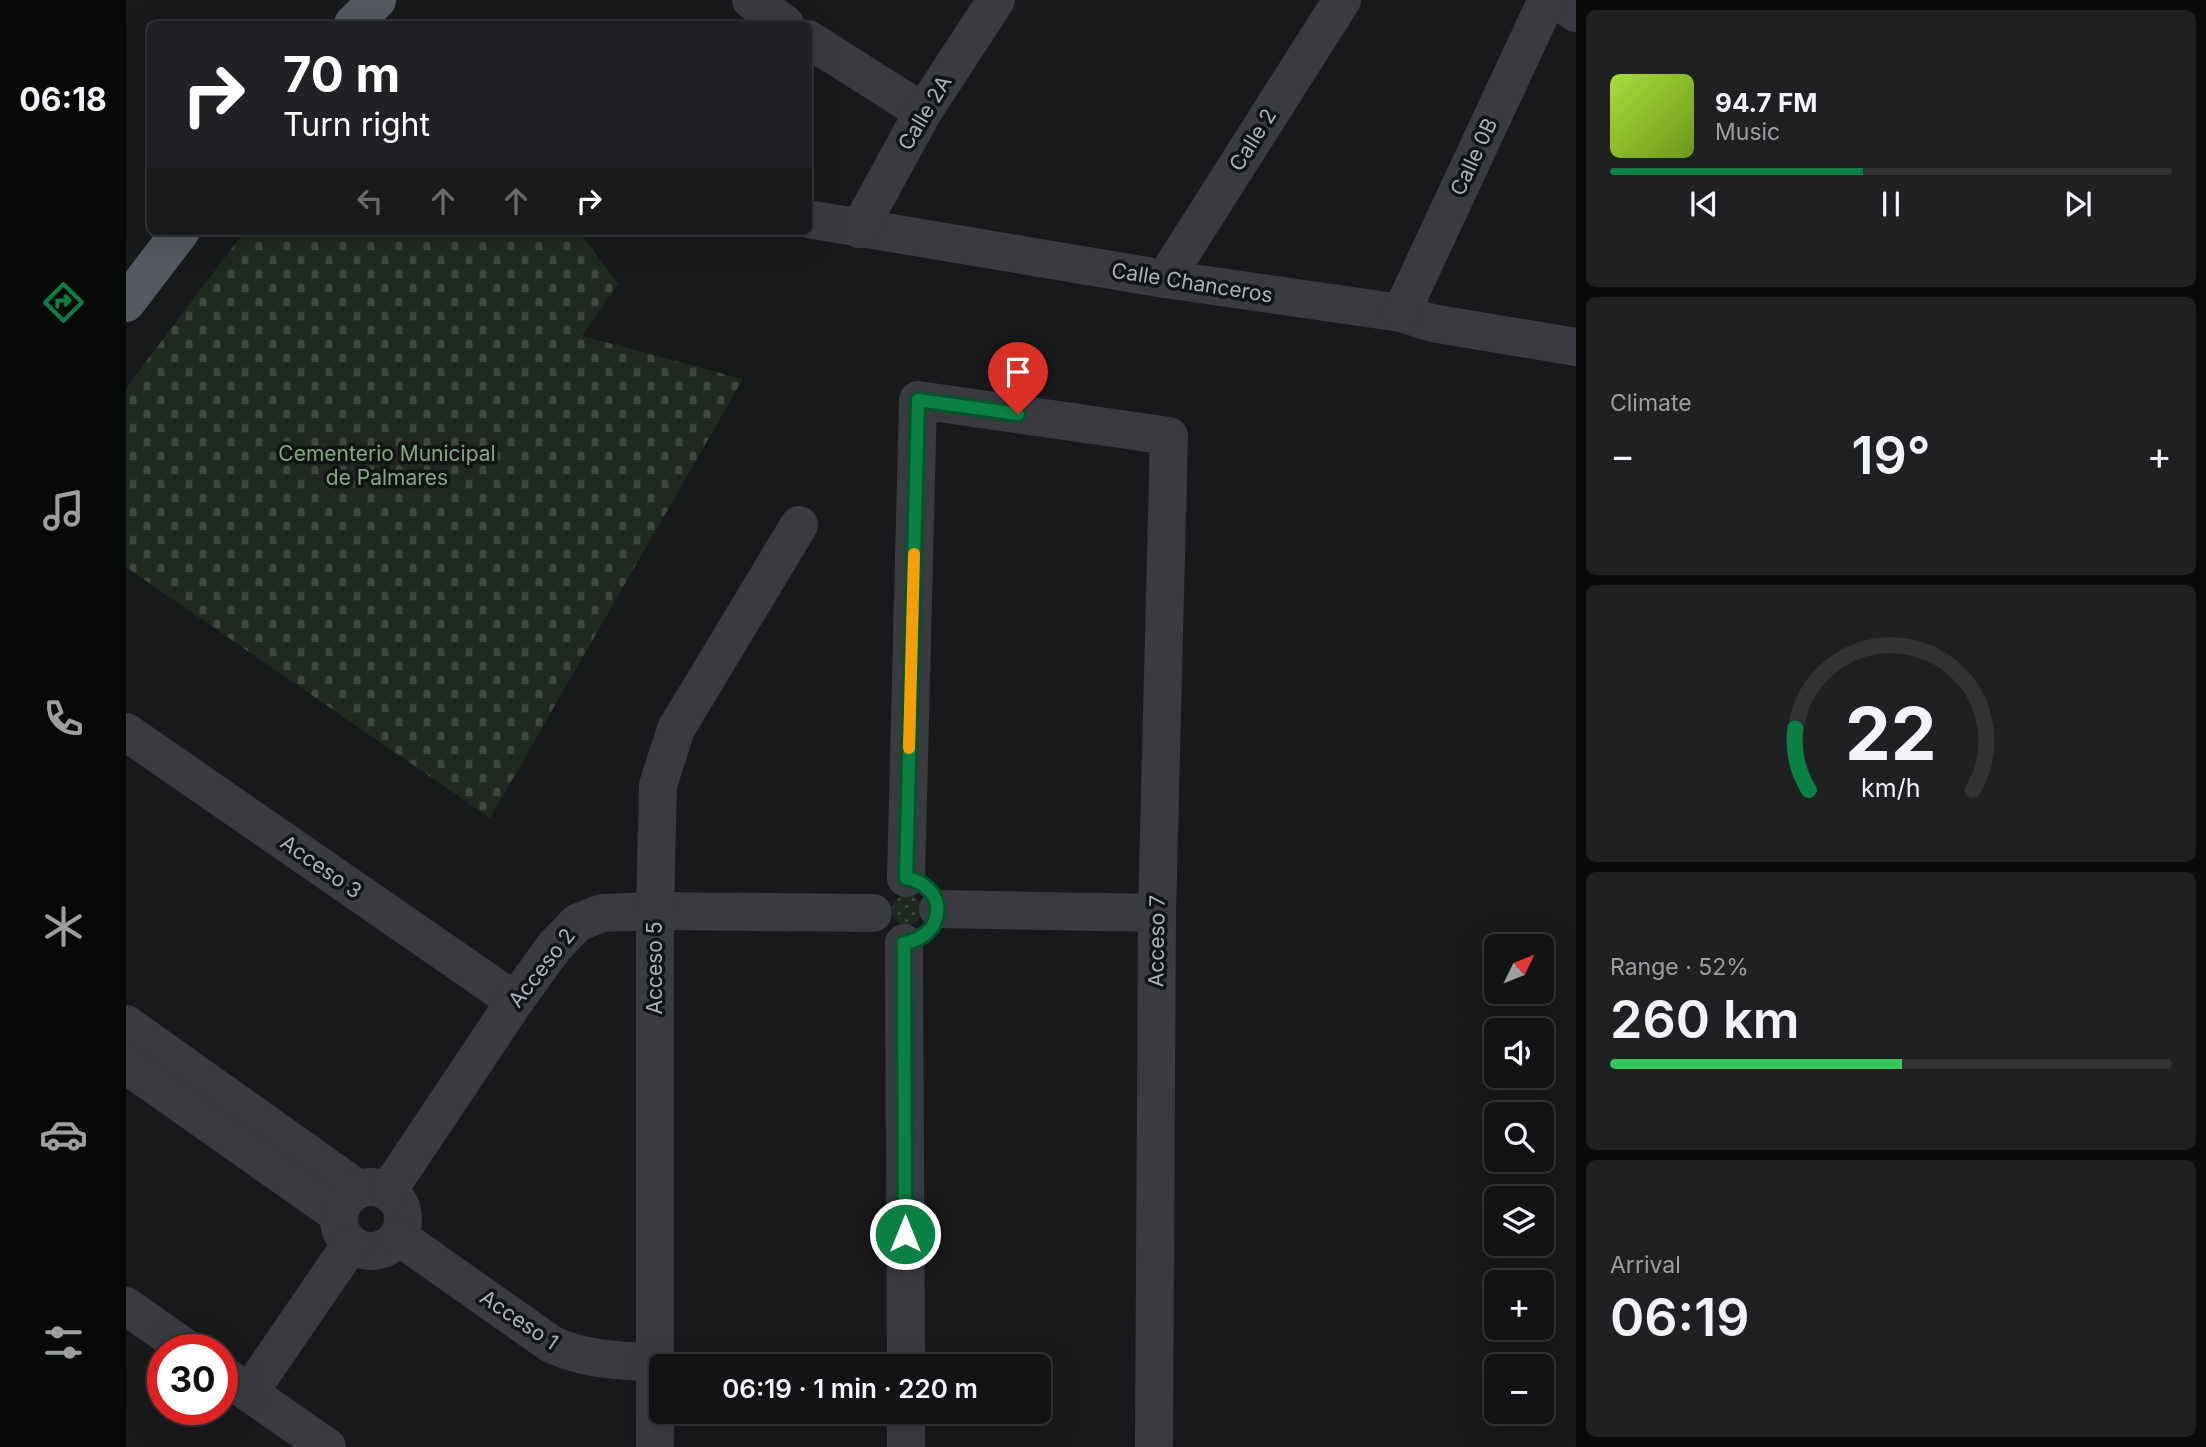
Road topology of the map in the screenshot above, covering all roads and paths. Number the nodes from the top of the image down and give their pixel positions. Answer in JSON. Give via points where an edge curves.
{"nodes":[{"id":1,"x":377,"y":0,"type":"edge"},
{"id":2,"x":996,"y":0,"type":"edge"},
{"id":3,"x":1342,"y":0,"type":"edge"},
{"id":4,"x":1547,"y":0,"type":"edge"},
{"id":5,"x":1558,"y":0,"type":"edge"},
{"id":6,"x":1576,"y":13,"type":"edge"},
{"id":7,"x":356,"y":21,"type":"edge"},
{"id":8,"x":812,"y":42,"type":"edge"},
{"id":9,"x":923,"y":112,"type":"junction"},
{"id":10,"x":812,"y":220,"type":"edge"},
{"id":11,"x":859,"y":229,"type":"junction"},
{"id":12,"x":178,"y":235,"type":"edge"},
{"id":13,"x":1165,"y":279,"type":"junction"},
{"id":14,"x":126,"y":303,"type":"edge"},
{"id":15,"x":1401,"y":313,"type":"junction"},
{"id":16,"x":1570,"y":337,"type":"edge"},
{"id":17,"x":799,"y":525,"type":"dead end"},
{"id":18,"x":126,"y":732,"type":"edge"},
{"id":19,"x":906,"y":878,"type":"junction"},
{"id":20,"x":938,"y":909,"type":"junction"},
{"id":21,"x":656,"y":911,"type":"junction"},
{"id":22,"x":873,"y":913,"type":"junction"},
{"id":23,"x":1157,"y":913,"type":"junction"},
{"id":24,"x":904,"y":943,"type":"junction"},
{"id":25,"x":515,"y":1001,"type":"junction"},
{"id":26,"x":126,"y":1024,"type":"edge"},
{"id":27,"x":126,"y":1065,"type":"edge"},
{"id":28,"x":359,"y":1210,"type":"junction"},
{"id":29,"x":126,"y":1306,"type":"edge"},
{"id":30,"x":166,"y":1334,"type":"edge"},
{"id":31,"x":655,"y":1354,"type":"edge"},
{"id":32,"x":906,"y":1354,"type":"edge"},
{"id":33,"x":649,"y":1362,"type":"edge"},
{"id":34,"x":238,"y":1380,"type":"edge"},
{"id":35,"x":238,"y":1384,"type":"edge"},
{"id":36,"x":655,"y":1424,"type":"edge"},
{"id":37,"x":906,"y":1424,"type":"edge"},
{"id":38,"x":327,"y":1447,"type":"edge"},
{"id":39,"x":655,"y":1447,"type":"edge"},
{"id":40,"x":906,"y":1447,"type":"edge"},
{"id":41,"x":1154,"y":1447,"type":"edge"}],
"edges":[{"from":1,"to":7,"type":"main road"},
{"from":2,"to":9,"type":"street","name":"Calle 2A"},
{"from":3,"to":13,"type":"street","name":"Calle 2"},
{"from":4,"to":15,"type":"street","name":"Calle 0B"},
{"from":5,"to":6,"type":"street"},
{"from":8,"to":9,"type":"street"},
{"from":9,"to":11,"type":"street","name":"Calle 2A"},
{"from":10,"to":11,"type":"street","name":"Calle Chanceros"},
{"from":11,"to":13,"type":"street","name":"Calle Chanceros"},
{"from":12,"to":14,"type":"main road"},
{"from":13,"to":15,"type":"street","name":"Calle Chanceros"},
{"from":15,"to":16,"type":"street","name":"Calle Chanceros","via":[[1432,323]]},
{"from":17,"to":21,"type":"street","name":"Acceso 5","via":[[676,729],[658,785]]},
{"from":18,"to":25,"type":"street","name":"Acceso 3"},
{"from":19,"to":20,"type":"street","via":[[924,884]]},
{"from":19,"to":22,"type":"street","via":[[882,888]]},
{"from":19,"to":23,"type":"street","name":"Acceso 7","via":[[918,400],[1169,436]]},
{"from":20,"to":23,"type":"street"},
{"from":20,"to":24,"type":"street","via":[[925,937]]},
{"from":21,"to":22,"type":"street","name":"Acceso 2"},
{"from":21,"to":25,"type":"street","name":"Acceso 2","via":[[602,913],[578,923],[554,947]]},
{"from":21,"to":31,"type":"street","name":"Acceso 5"},
{"from":22,"to":24,"type":"street","via":[[886,937]]},
{"from":23,"to":41,"type":"street","name":"Acceso 7"},
{"from":24,"to":32,"type":"street"},
{"from":25,"to":28,"type":"street","name":"Acceso 2"},
{"from":26,"to":28,"type":"street"},
{"from":27,"to":28,"type":"street"},
{"from":28,"to":33,"type":"street","name":"Acceso 1","via":[[396,1198],[404,1217],[399,1237],[551,1344],[590,1357]]},
{"from":28,"to":34,"type":"street","name":"Acceso 2"},
{"from":29,"to":30,"type":"street"},
{"from":35,"to":38,"type":"street"},
{"from":36,"to":39,"type":"street","name":"Acceso 5"},
{"from":37,"to":40,"type":"street"}]}
